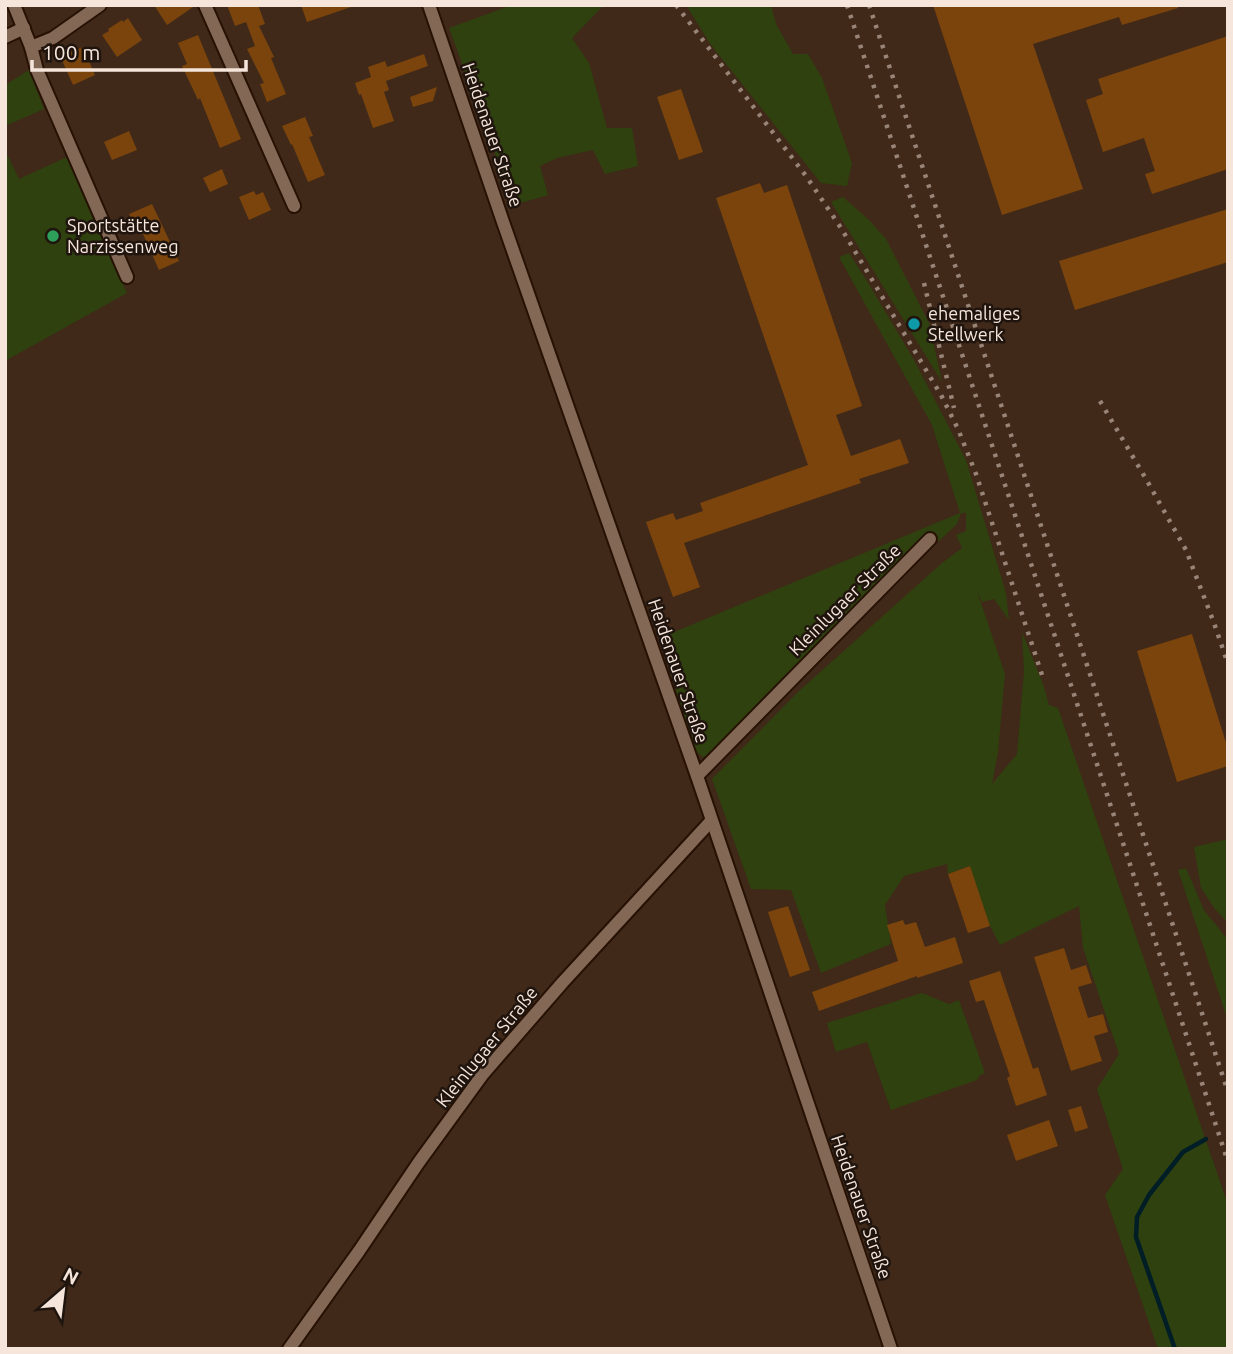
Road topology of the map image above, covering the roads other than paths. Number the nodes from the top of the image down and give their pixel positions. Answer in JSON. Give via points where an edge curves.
{"nodes":[{"id":1,"x":14,"y":5,"type":"edge"},
{"id":2,"x":100,"y":5,"type":"edge"},
{"id":3,"x":205,"y":5,"type":"edge"},
{"id":4,"x":429,"y":5,"type":"edge"},
{"id":5,"x":24,"y":28,"type":"junction"},
{"id":6,"x":5,"y":37,"type":"edge"},
{"id":7,"x":32,"y":47,"type":"junction"},
{"id":8,"x":294,"y":205,"type":"dead end"},
{"id":9,"x":127,"y":277,"type":"dead end"},
{"id":10,"x":930,"y":539,"type":"dead end"},
{"id":11,"x":696,"y":776,"type":"junction"},
{"id":12,"x":711,"y":821,"type":"junction"},
{"id":13,"x":289,"y":1349,"type":"edge"},
{"id":14,"x":891,"y":1349,"type":"edge"}],
"edges":[{"from":1,"to":5,"type":"street"},
{"from":2,"to":7,"type":"street"},
{"from":3,"to":8,"type":"street"},
{"from":4,"to":11,"type":"street","name":"Heidenauer Straße"},
{"from":5,"to":6,"type":"street"},
{"from":5,"to":7,"type":"street"},
{"from":7,"to":9,"type":"street","via":[[37,70]]},
{"from":10,"to":11,"type":"street","name":"Kleinlugaer Straße"},
{"from":11,"to":12,"type":"street","name":"Heidenauer Straße"},
{"from":12,"to":13,"type":"street","name":"Kleinlugaer Straße","via":[[483,1074]]},
{"from":12,"to":14,"type":"street","name":"Heidenauer Straße"}]}
